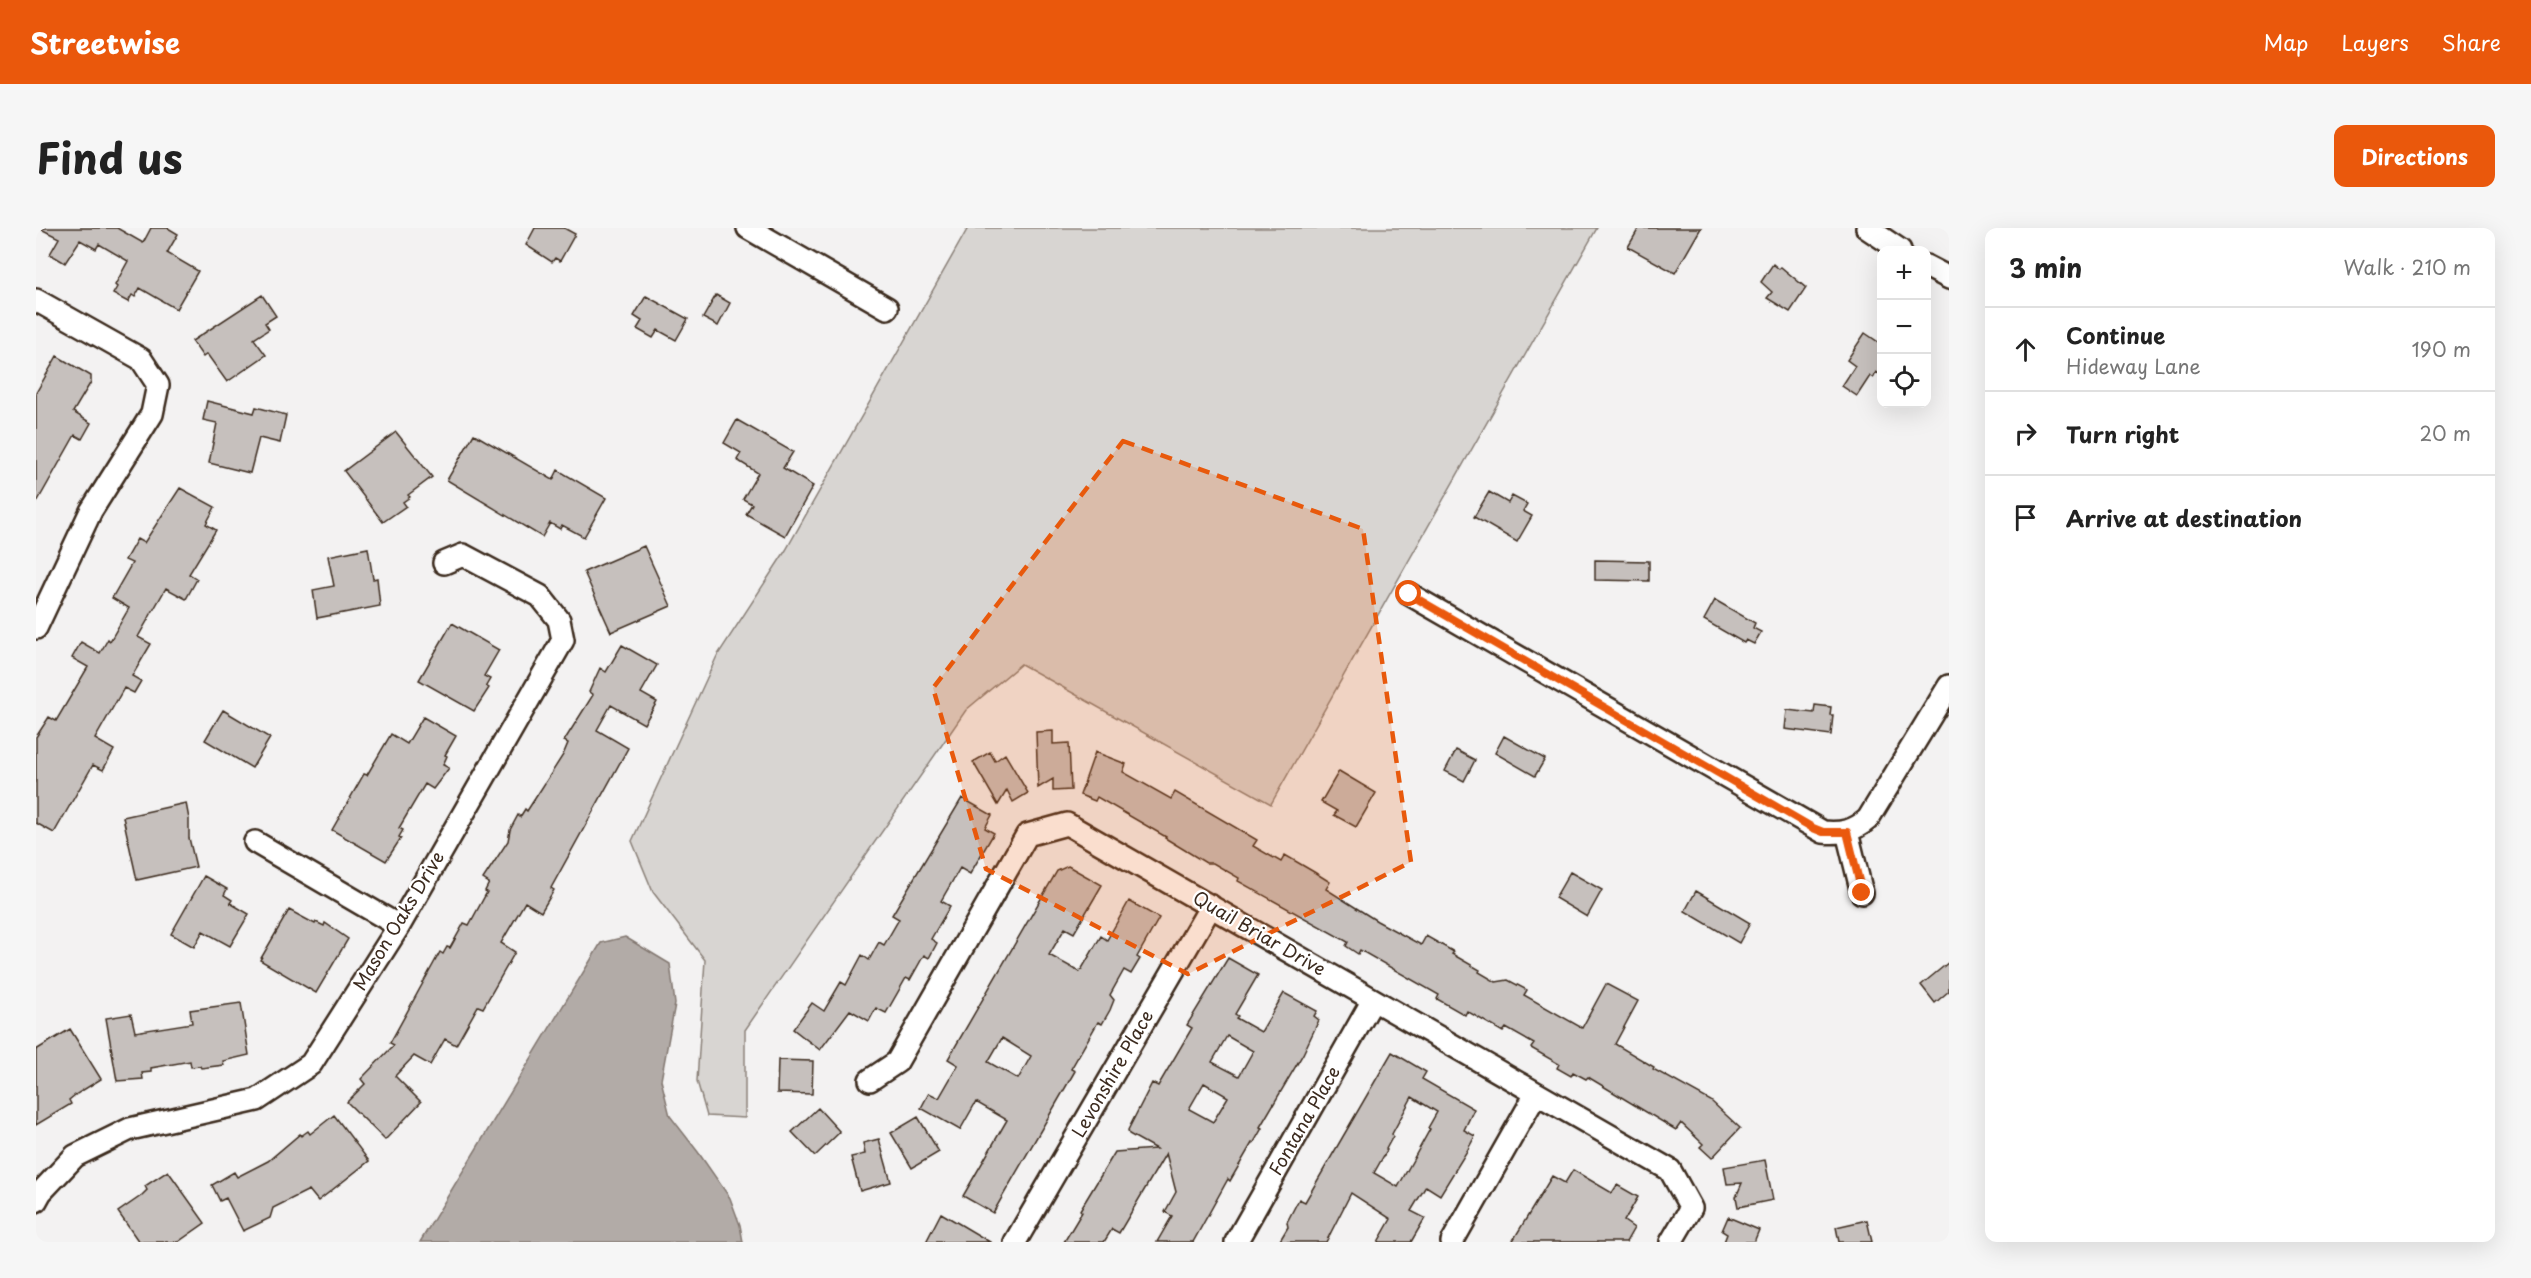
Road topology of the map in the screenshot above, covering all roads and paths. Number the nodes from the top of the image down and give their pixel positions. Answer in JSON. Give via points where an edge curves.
{"nodes":[{"id":1,"x":748,"y":228,"type":"edge"},
{"id":2,"x":1867,"y":228,"type":"edge"},
{"id":3,"x":1894,"y":246,"type":"edge"},
{"id":4,"x":1931,"y":269,"type":"edge"},
{"id":5,"x":1949,"y":278,"type":"edge"},
{"id":6,"x":36,"y":300,"type":"edge"},
{"id":7,"x":887,"y":308,"type":"dead end"},
{"id":8,"x":444,"y":563,"type":"dead end"},
{"id":9,"x":1409,"y":594,"type":"dead end"},
{"id":10,"x":36,"y":628,"type":"edge"},
{"id":11,"x":1949,"y":686,"type":"edge"},
{"id":12,"x":1847,"y":832,"type":"junction"},
{"id":13,"x":255,"y":842,"type":"dead end"},
{"id":14,"x":1862,"y":893,"type":"dead end"},
{"id":15,"x":1211,"y":906,"type":"junction"},
{"id":16,"x":399,"y":926,"type":"junction"},
{"id":17,"x":1373,"y":1000,"type":"junction"},
{"id":18,"x":870,"y":1080,"type":"dead end"},
{"id":19,"x":1536,"y":1094,"type":"junction"},
{"id":20,"x":36,"y":1201,"type":"edge"},
{"id":21,"x":1015,"y":1242,"type":"edge"},
{"id":22,"x":1236,"y":1242,"type":"edge"},
{"id":23,"x":1452,"y":1242,"type":"edge"},
{"id":24,"x":1671,"y":1242,"type":"edge"}],
"edges":[{"from":1,"to":7,"type":"street"},
{"from":2,"to":3,"type":"street"},
{"from":4,"to":5,"type":"street"},
{"from":6,"to":10,"type":"street","via":[[141,359],[158,385],[152,414],[91,511]]},
{"from":8,"to":16,"type":"street","name":"Mason Oaks Drive","via":[[463,555],[540,596],[559,620],[563,640]]},
{"from":9,"to":12,"type":"street","via":[[1813,828]]},
{"from":11,"to":12,"type":"street","via":[[1868,819]]},
{"from":12,"to":14,"type":"street"},
{"from":13,"to":16,"type":"street"},
{"from":15,"to":17,"type":"street","name":"Quail Briar Drive"},
{"from":15,"to":18,"type":"street","name":"Quail Briar Drive","via":[[1067,824],[1027,835],[897,1062]]},
{"from":15,"to":21,"type":"street","name":"Levonshire Place"},
{"from":16,"to":20,"type":"street","name":"Mason Oaks Drive","via":[[311,1064],[257,1100],[130,1129],[75,1156]]},
{"from":17,"to":19,"type":"street","name":"Quail Briar Drive"},
{"from":17,"to":22,"type":"street","name":"Fontana Place"},
{"from":19,"to":23,"type":"street"},
{"from":19,"to":24,"type":"street","name":"Quail Briar Drive","via":[[1670,1170],[1691,1208]]}]}
